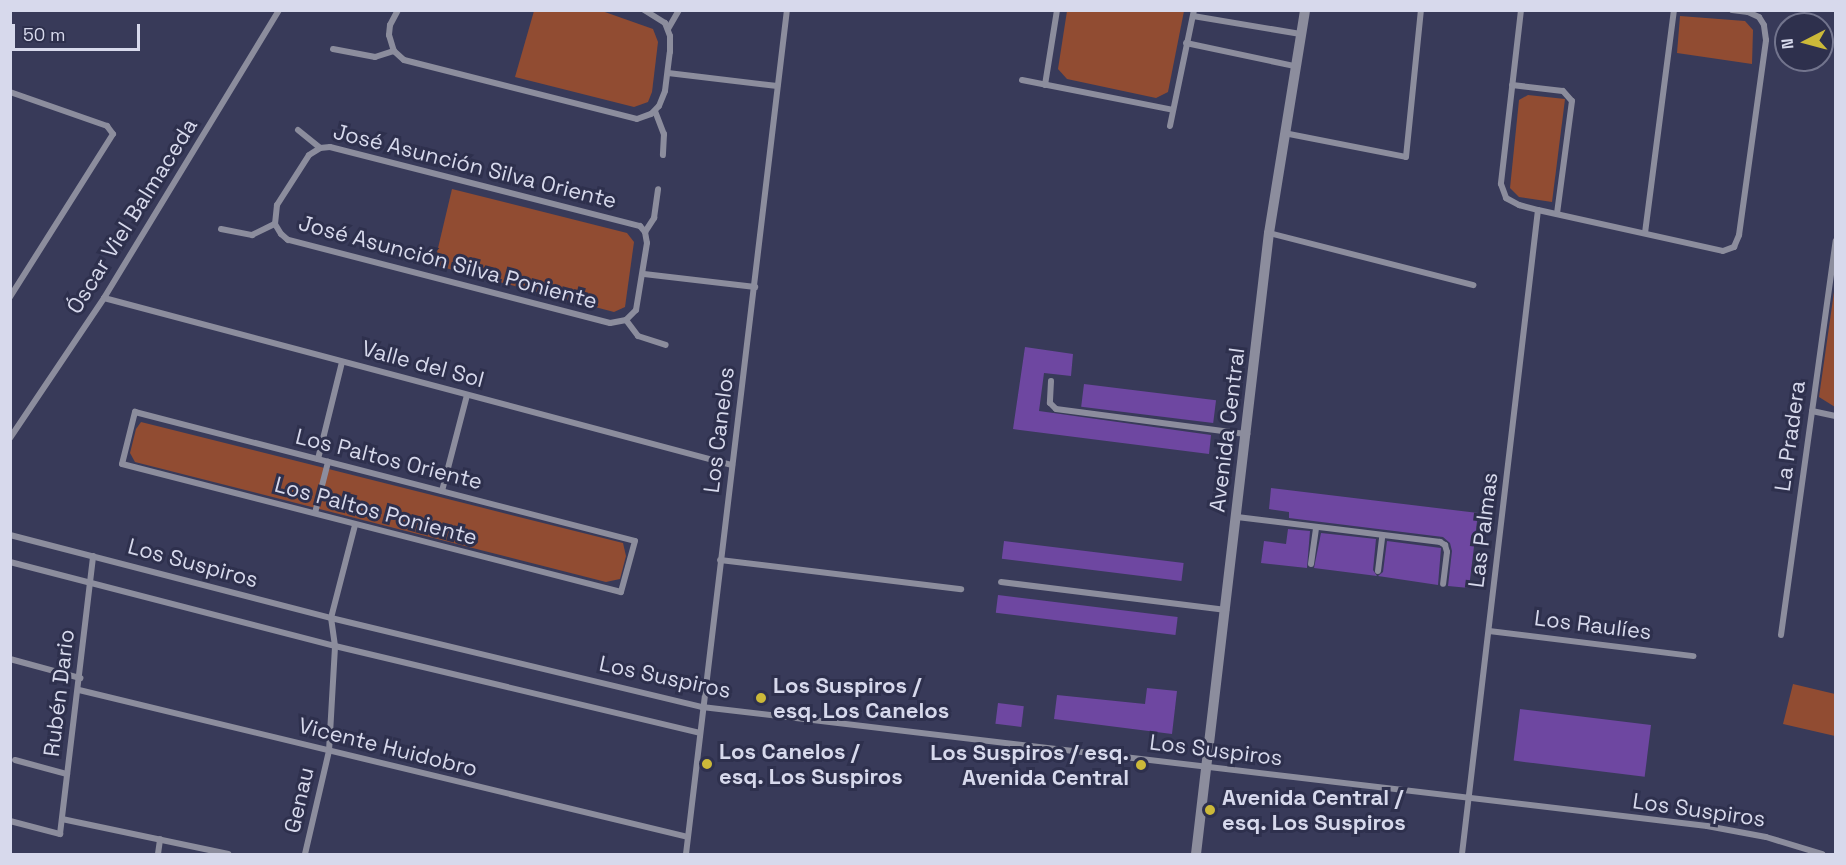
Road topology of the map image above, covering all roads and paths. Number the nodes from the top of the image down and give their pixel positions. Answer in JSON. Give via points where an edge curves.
{"nodes":[{"id":1,"x":279,"y":10,"type":"edge"},
{"id":2,"x":398,"y":10,"type":"edge"},
{"id":3,"x":644,"y":10,"type":"edge"},
{"id":4,"x":679,"y":10,"type":"edge"},
{"id":5,"x":787,"y":10,"type":"edge"},
{"id":6,"x":1057,"y":10,"type":"edge"},
{"id":7,"x":1305,"y":10,"type":"edge"},
{"id":8,"x":1420,"y":10,"type":"edge"},
{"id":9,"x":1521,"y":10,"type":"edge"},
{"id":10,"x":1674,"y":10,"type":"edge"},
{"id":11,"x":1732,"y":10,"type":"edge"},
{"id":12,"x":1193,"y":13,"type":"edge"},
{"id":13,"x":668,"y":29,"type":"junction"},
{"id":14,"x":1301,"y":34,"type":"junction"},
{"id":15,"x":1186,"y":43,"type":"junction"},
{"id":16,"x":333,"y":49,"type":"dead end"},
{"id":17,"x":394,"y":51,"type":"junction"},
{"id":18,"x":1294,"y":66,"type":"junction"},
{"id":19,"x":668,"y":73,"type":"junction"},
{"id":20,"x":1022,"y":80,"type":"dead end"},
{"id":21,"x":1045,"y":85,"type":"junction"},
{"id":22,"x":777,"y":86,"type":"junction"},
{"id":23,"x":1512,"y":86,"type":"junction"},
{"id":24,"x":10,"y":93,"type":"edge"},
{"id":25,"x":1173,"y":110,"type":"junction"},
{"id":26,"x":655,"y":111,"type":"junction"},
{"id":27,"x":1170,"y":126,"type":"dead end"},
{"id":28,"x":298,"y":130,"type":"dead end"},
{"id":29,"x":1283,"y":133,"type":"junction"},
{"id":30,"x":320,"y":148,"type":"junction"},
{"id":31,"x":663,"y":155,"type":"dead end"},
{"id":32,"x":658,"y":189,"type":"dead end"},
{"id":33,"x":1538,"y":210,"type":"junction"},
{"id":34,"x":1557,"y":214,"type":"junction"},
{"id":35,"x":276,"y":224,"type":"junction"},
{"id":36,"x":221,"y":229,"type":"dead end"},
{"id":37,"x":645,"y":232,"type":"junction"},
{"id":38,"x":1269,"y":233,"type":"junction"},
{"id":39,"x":1645,"y":234,"type":"junction"},
{"id":40,"x":1836,"y":241,"type":"edge"},
{"id":41,"x":644,"y":274,"type":"junction"},
{"id":42,"x":1473,"y":285,"type":"dead end"},
{"id":43,"x":755,"y":287,"type":"junction"},
{"id":44,"x":10,"y":297,"type":"edge"},
{"id":45,"x":104,"y":298,"type":"junction"},
{"id":46,"x":626,"y":320,"type":"junction"},
{"id":47,"x":666,"y":345,"type":"dead end"},
{"id":48,"x":342,"y":362,"type":"junction"},
{"id":49,"x":1051,"y":381,"type":"dead end"},
{"id":50,"x":467,"y":395,"type":"junction"},
{"id":51,"x":1812,"y":411,"type":"junction"},
{"id":52,"x":1836,"y":416,"type":"edge"},
{"id":53,"x":1247,"y":434,"type":"junction"},
{"id":54,"x":10,"y":438,"type":"edge"},
{"id":55,"x":318,"y":459,"type":"junction"},
{"id":56,"x":328,"y":462,"type":"junction"},
{"id":57,"x":122,"y":464,"type":"joint"},
{"id":58,"x":732,"y":465,"type":"junction"},
{"id":59,"x":442,"y":491,"type":"junction"},
{"id":60,"x":315,"y":513,"type":"junction"},
{"id":61,"x":1237,"y":517,"type":"junction"},
{"id":62,"x":355,"y":525,"type":"junction"},
{"id":63,"x":1316,"y":527,"type":"junction"},
{"id":64,"x":10,"y":535,"type":"edge"},
{"id":65,"x":1382,"y":536,"type":"junction"},
{"id":66,"x":93,"y":556,"type":"junction"},
{"id":67,"x":720,"y":560,"type":"junction"},
{"id":68,"x":10,"y":562,"type":"edge"},
{"id":69,"x":1311,"y":564,"type":"dead end"},
{"id":70,"x":1378,"y":571,"type":"dead end"},
{"id":71,"x":1001,"y":582,"type":"dead end"},
{"id":72,"x":90,"y":584,"type":"junction"},
{"id":73,"x":1443,"y":584,"type":"dead end"},
{"id":74,"x":961,"y":589,"type":"dead end"},
{"id":75,"x":621,"y":592,"type":"joint"},
{"id":76,"x":1226,"y":610,"type":"junction"},
{"id":77,"x":331,"y":618,"type":"junction"},
{"id":78,"x":1489,"y":631,"type":"junction"},
{"id":79,"x":1781,"y":636,"type":"dead end"},
{"id":80,"x":335,"y":646,"type":"junction"},
{"id":81,"x":1693,"y":656,"type":"dead end"},
{"id":82,"x":10,"y":659,"type":"edge"},
{"id":83,"x":80,"y":678,"type":"junction"},
{"id":84,"x":79,"y":690,"type":"junction"},
{"id":85,"x":702,"y":706,"type":"junction"},
{"id":86,"x":700,"y":733,"type":"junction"},
{"id":87,"x":328,"y":751,"type":"junction"},
{"id":88,"x":15,"y":760,"type":"dead end"},
{"id":89,"x":1207,"y":766,"type":"junction"},
{"id":90,"x":68,"y":774,"type":"junction"},
{"id":91,"x":1469,"y":799,"type":"junction"},
{"id":92,"x":62,"y":819,"type":"junction"},
{"id":93,"x":10,"y":821,"type":"edge"},
{"id":94,"x":688,"y":837,"type":"junction"},
{"id":95,"x":160,"y":839,"type":"junction"},
{"id":96,"x":158,"y":855,"type":"edge"},
{"id":97,"x":228,"y":855,"type":"edge"},
{"id":98,"x":305,"y":855,"type":"edge"},
{"id":99,"x":686,"y":855,"type":"edge"},
{"id":100,"x":1196,"y":855,"type":"edge"},
{"id":101,"x":1462,"y":855,"type":"edge"},
{"id":102,"x":1822,"y":855,"type":"edge"}],
"edges":[{"from":1,"to":45,"type":"street","name":"Óscar Viel Balmaceda"},
{"from":2,"to":17,"type":"street","via":[[389,30]]},
{"from":3,"to":13,"type":"street","via":[[662,19]]},
{"from":4,"to":13,"type":"street"},
{"from":5,"to":22,"type":"street","name":"Los Canelos"},
{"from":6,"to":21,"type":"street"},
{"from":7,"to":14,"type":"street","name":"Avenida Central"},
{"from":8,"to":29,"type":"street","via":[[1406,157]]},
{"from":9,"to":23,"type":"street"},
{"from":10,"to":39,"type":"street"},
{"from":11,"to":39,"type":"street","via":[[1759,17],[1766,35],[1738,241],[1723,251]]},
{"from":12,"to":14,"type":"street"},
{"from":12,"to":15,"type":"street"},
{"from":13,"to":19,"type":"street"},
{"from":14,"to":18,"type":"street","name":"Avenida Central"},
{"from":15,"to":18,"type":"street"},
{"from":15,"to":25,"type":"street"},
{"from":16,"to":17,"type":"street","via":[[375,57]]},
{"from":17,"to":26,"type":"street","via":[[410,62],[628,118],[641,118]]},
{"from":18,"to":29,"type":"street","name":"Avenida Central"},
{"from":19,"to":22,"type":"street"},
{"from":19,"to":26,"type":"street"},
{"from":20,"to":21,"type":"street"},
{"from":21,"to":25,"type":"street"},
{"from":22,"to":43,"type":"street","name":"Los Canelos"},
{"from":23,"to":33,"type":"street","via":[[1502,189],[1511,202]]},
{"from":23,"to":34,"type":"street","via":[[1563,92],[1572,100]]},
{"from":24,"to":44,"type":"street","via":[[113,131]]},
{"from":25,"to":27,"type":"street"},
{"from":26,"to":31,"type":"street","via":[[664,134]]},
{"from":28,"to":30,"type":"street","name":"José Asunción Silva Oriente"},
{"from":29,"to":38,"type":"street","name":"Avenida Central"},
{"from":30,"to":35,"type":"street","via":[[309,155],[277,205]]},
{"from":30,"to":37,"type":"street","name":"José Asunción Silva Oriente","via":[[335,148],[635,224]]},
{"from":32,"to":37,"type":"street","via":[[654,218]]},
{"from":33,"to":34,"type":"street"},
{"from":33,"to":78,"type":"street","name":"Las Palmas"},
{"from":34,"to":39,"type":"street"},
{"from":35,"to":36,"type":"street","name":"José Asunción Silva Poniente","via":[[252,235]]},
{"from":35,"to":46,"type":"street","name":"José Asunción Silva Poniente","via":[[280,234],[294,242],[605,322]]},
{"from":37,"to":41,"type":"street"},
{"from":38,"to":42,"type":"street"},
{"from":38,"to":53,"type":"street","name":"Avenida Central"},
{"from":40,"to":51,"type":"street","name":"La Pradera"},
{"from":41,"to":43,"type":"street"},
{"from":41,"to":46,"type":"street","via":[[639,304]]},
{"from":43,"to":58,"type":"street","name":"Los Canelos"},
{"from":45,"to":48,"type":"street","name":"Valle del Sol"},
{"from":45,"to":54,"type":"street","name":"Óscar Viel Balmaceda"},
{"from":46,"to":47,"type":"street","name":"José Asunción Silva Poniente","via":[[638,336]]},
{"from":48,"to":50,"type":"street","name":"Valle del Sol"},
{"from":48,"to":55,"type":"street"},
{"from":49,"to":53,"type":"street","via":[[1050,403],[1056,409]]},
{"from":50,"to":58,"type":"street","name":"Valle del Sol"},
{"from":50,"to":59,"type":"street"},
{"from":51,"to":52,"type":"street"},
{"from":51,"to":79,"type":"street","name":"La Pradera"},
{"from":53,"to":61,"type":"street","name":"Avenida Central"},
{"from":55,"to":56,"type":"street","name":"Los Paltos Oriente"},
{"from":55,"to":57,"type":"street","name":"Los Paltos Oriente","via":[[135,412]]},
{"from":56,"to":59,"type":"street","name":"Los Paltos Oriente"},
{"from":56,"to":60,"type":"street"},
{"from":57,"to":60,"type":"street","name":"Los Paltos Poniente"},
{"from":58,"to":67,"type":"street","name":"Los Canelos"},
{"from":59,"to":75,"type":"street","name":"Los Paltos Oriente","via":[[634,541]]},
{"from":60,"to":62,"type":"street","name":"Los Paltos Poniente"},
{"from":61,"to":63,"type":"street"},
{"from":61,"to":76,"type":"street","name":"Avenida Central"},
{"from":62,"to":75,"type":"street","name":"Los Paltos Poniente"},
{"from":62,"to":77,"type":"street"},
{"from":63,"to":65,"type":"street"},
{"from":63,"to":69,"type":"street"},
{"from":64,"to":66,"type":"street","name":"Los Suspiros"},
{"from":65,"to":70,"type":"street"},
{"from":65,"to":73,"type":"street","via":[[1442,543],[1447,552]]},
{"from":66,"to":72,"type":"street","name":"Rubén Dario"},
{"from":66,"to":77,"type":"street","name":"Los Suspiros"},
{"from":67,"to":74,"type":"street"},
{"from":67,"to":85,"type":"street","name":"Los Canelos"},
{"from":68,"to":72,"type":"street","name":"Los Suspiros"},
{"from":71,"to":76,"type":"street"},
{"from":72,"to":80,"type":"street","name":"Los Suspiros"},
{"from":72,"to":83,"type":"street","name":"Rubén Dario"},
{"from":76,"to":89,"type":"street","name":"Avenida Central"},
{"from":77,"to":80,"type":"street","name":"Genau"},
{"from":77,"to":85,"type":"street","name":"Los Suspiros"},
{"from":78,"to":81,"type":"street","name":"Los Raulíes"},
{"from":78,"to":91,"type":"street","name":"Las Palmas"},
{"from":80,"to":86,"type":"street","name":"Los Suspiros"},
{"from":80,"to":87,"type":"street","name":"Genau"},
{"from":82,"to":83,"type":"street"},
{"from":83,"to":84,"type":"street","name":"Rubén Dario"},
{"from":84,"to":87,"type":"street","name":"Vicente Huidobro"},
{"from":84,"to":90,"type":"street","name":"Rubén Dario"},
{"from":85,"to":86,"type":"street","name":"Los Canelos"},
{"from":85,"to":89,"type":"street","name":"Los Suspiros"},
{"from":86,"to":94,"type":"street","name":"Los Canelos"},
{"from":87,"to":94,"type":"street","name":"Vicente Huidobro"},
{"from":87,"to":98,"type":"street","name":"Genau"},
{"from":88,"to":90,"type":"street"},
{"from":89,"to":91,"type":"street","name":"Los Suspiros"},
{"from":89,"to":100,"type":"street","name":"Avenida Central"},
{"from":90,"to":92,"type":"street","name":"Rubén Dario"},
{"from":91,"to":101,"type":"street","name":"Las Palmas"},
{"from":91,"to":102,"type":"street","name":"Los Suspiros","via":[[1737,830]]},
{"from":92,"to":93,"type":"street","name":"Rubén Dario","via":[[60,834]]},
{"from":92,"to":95,"type":"street"},
{"from":94,"to":99,"type":"street","name":"Los Canelos"},
{"from":95,"to":96,"type":"street"},
{"from":95,"to":97,"type":"street"}]}
